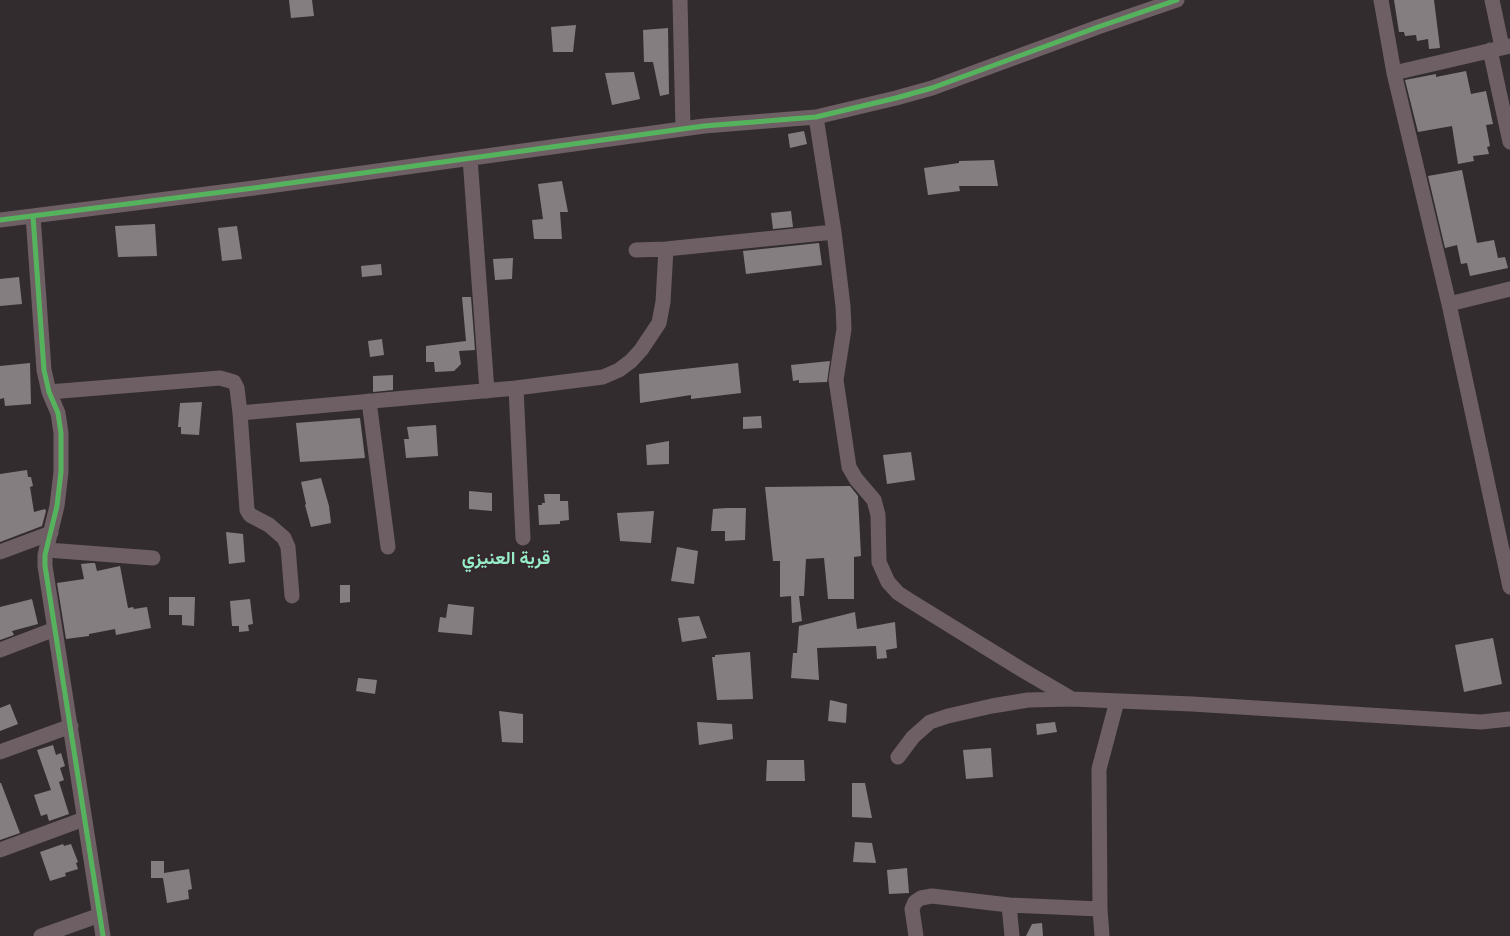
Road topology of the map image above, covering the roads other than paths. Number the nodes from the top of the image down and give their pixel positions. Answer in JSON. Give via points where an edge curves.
{"nodes":[{"id":1,"x":680,"y":0,"type":"edge"},
{"id":2,"x":1177,"y":0,"type":"edge"},
{"id":3,"x":1381,"y":0,"type":"edge"},
{"id":4,"x":1492,"y":0,"type":"edge"},
{"id":5,"x":1501,"y":48,"type":"edge"},
{"id":6,"x":1394,"y":73,"type":"junction"},
{"id":7,"x":816,"y":116,"type":"junction"},
{"id":8,"x":683,"y":128,"type":"junction"},
{"id":9,"x":1510,"y":142,"type":"edge"},
{"id":10,"x":470,"y":158,"type":"junction"},
{"id":11,"x":33,"y":216,"type":"junction"},
{"id":12,"x":0,"y":220,"type":"edge"},
{"id":13,"x":834,"y":232,"type":"junction"},
{"id":14,"x":666,"y":249,"type":"junction"},
{"id":15,"x":636,"y":250,"type":"dead end"},
{"id":16,"x":1510,"y":289,"type":"edge"},
{"id":17,"x":1449,"y":304,"type":"junction"},
{"id":18,"x":516,"y":388,"type":"junction"},
{"id":19,"x":487,"y":391,"type":"junction"},
{"id":20,"x":49,"y":392,"type":"junction"},
{"id":21,"x":370,"y":401,"type":"junction"},
{"id":22,"x":240,"y":413,"type":"junction"},
{"id":23,"x":51,"y":533,"type":"junction"},
{"id":24,"x":523,"y":538,"type":"dead end"},
{"id":25,"x":388,"y":547,"type":"dead end"},
{"id":26,"x":47,"y":550,"type":"junction"},
{"id":27,"x":0,"y":552,"type":"edge"},
{"id":28,"x":153,"y":558,"type":"dead end"},
{"id":29,"x":1510,"y":587,"type":"edge"},
{"id":30,"x":292,"y":596,"type":"dead end"},
{"id":31,"x":55,"y":629,"type":"junction"},
{"id":32,"x":0,"y":650,"type":"edge"},
{"id":33,"x":1072,"y":699,"type":"junction"},
{"id":34,"x":1117,"y":701,"type":"junction"},
{"id":35,"x":1510,"y":719,"type":"edge"},
{"id":36,"x":71,"y":726,"type":"junction"},
{"id":37,"x":0,"y":752,"type":"edge"},
{"id":38,"x":898,"y":757,"type":"dead end"},
{"id":39,"x":84,"y":819,"type":"junction"},
{"id":40,"x":0,"y":850,"type":"edge"},
{"id":41,"x":1009,"y":905,"type":"junction"},
{"id":42,"x":1100,"y":909,"type":"junction"},
{"id":43,"x":100,"y":915,"type":"junction"},
{"id":44,"x":41,"y":936,"type":"edge"},
{"id":45,"x":103,"y":936,"type":"edge"},
{"id":46,"x":916,"y":936,"type":"edge"},
{"id":47,"x":1012,"y":936,"type":"edge"},
{"id":48,"x":1102,"y":936,"type":"edge"}],
"edges":[{"from":1,"to":8,"type":"street"},
{"from":2,"to":7,"type":"street","via":[[932,88]]},
{"from":3,"to":6,"type":"street"},
{"from":4,"to":5,"type":"street"},
{"from":5,"to":6,"type":"street"},
{"from":5,"to":9,"type":"street"},
{"from":6,"to":17,"type":"street"},
{"from":7,"to":8,"type":"street"},
{"from":7,"to":13,"type":"street"},
{"from":8,"to":10,"type":"street"},
{"from":10,"to":11,"type":"street"},
{"from":10,"to":19,"type":"street"},
{"from":11,"to":12,"type":"street"},
{"from":11,"to":20,"type":"street","via":[[44,370]]},
{"from":13,"to":14,"type":"street"},
{"from":13,"to":33,"type":"street","via":[[844,329],[836,380],[846,449],[849,467],[874,500],[878,515],[880,562],[888,582],[912,602]]},
{"from":14,"to":15,"type":"street"},
{"from":14,"to":18,"type":"street","via":[[659,323],[631,361],[603,377]]},
{"from":16,"to":17,"type":"street"},
{"from":17,"to":29,"type":"street"},
{"from":18,"to":19,"type":"street"},
{"from":18,"to":24,"type":"street"},
{"from":19,"to":21,"type":"street"},
{"from":20,"to":22,"type":"street","via":[[220,378],[234,382]]},
{"from":20,"to":23,"type":"street","via":[[58,413],[61,433],[58,506]]},
{"from":21,"to":22,"type":"street"},
{"from":21,"to":25,"type":"street"},
{"from":22,"to":30,"type":"street","via":[[246,510],[284,538],[288,547]]},
{"from":23,"to":26,"type":"street"},
{"from":23,"to":27,"type":"street"},
{"from":26,"to":28,"type":"street"},
{"from":26,"to":31,"type":"street","via":[[45,566]]},
{"from":31,"to":32,"type":"street"},
{"from":31,"to":36,"type":"street"},
{"from":33,"to":34,"type":"street"},
{"from":33,"to":38,"type":"street","via":[[1028,700],[948,716],[922,728]]},
{"from":34,"to":35,"type":"street","via":[[1466,722]]},
{"from":34,"to":42,"type":"street","via":[[1099,769]]},
{"from":36,"to":37,"type":"street"},
{"from":36,"to":39,"type":"street"},
{"from":39,"to":40,"type":"street"},
{"from":39,"to":43,"type":"street"},
{"from":41,"to":42,"type":"street"},
{"from":41,"to":46,"type":"street","via":[[932,896],[921,898],[912,909]]},
{"from":41,"to":47,"type":"street"},
{"from":42,"to":48,"type":"street"},
{"from":43,"to":44,"type":"street"},
{"from":43,"to":45,"type":"street"}]}
